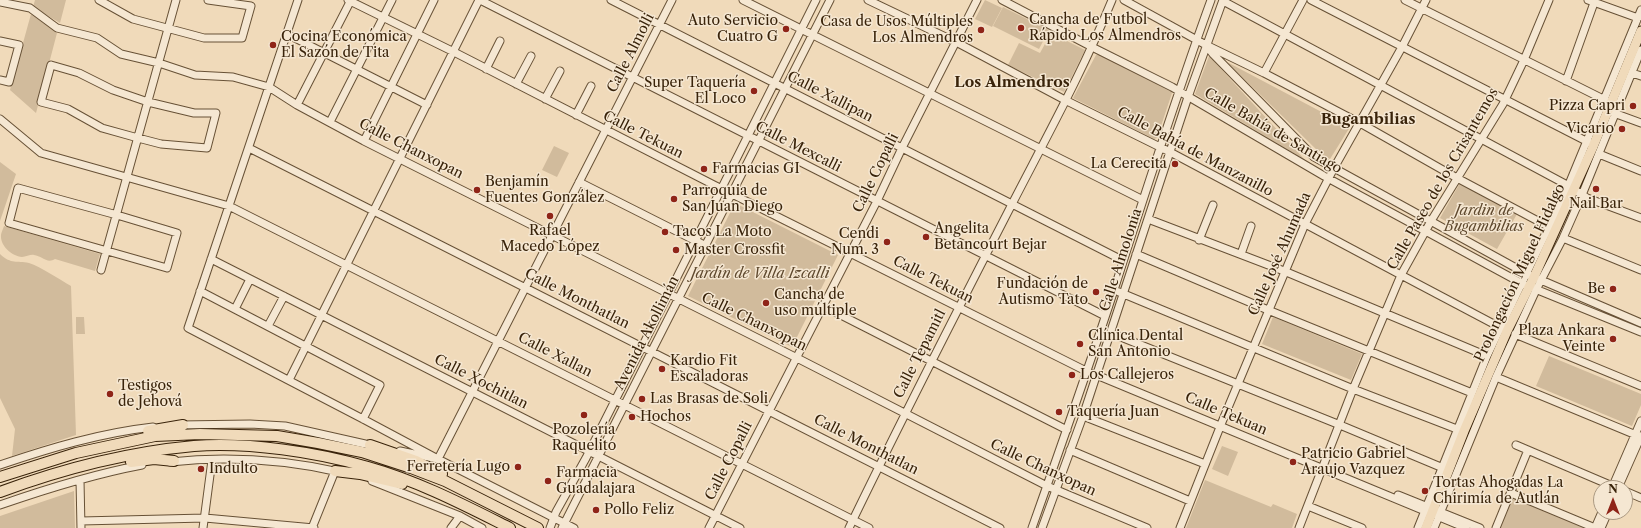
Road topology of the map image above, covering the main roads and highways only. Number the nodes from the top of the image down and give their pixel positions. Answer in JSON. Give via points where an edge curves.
{"nodes":[{"id":1,"x":1641,"y":32,"type":"edge"},
{"id":2,"x":183,"y":425,"type":"road end"},
{"id":3,"x":370,"y":445,"type":"road end"},
{"id":4,"x":105,"y":447,"type":"junction"},
{"id":5,"x":174,"y":461,"type":"road end"},
{"id":6,"x":335,"y":471,"type":"road end"},
{"id":7,"x":62,"y":473,"type":"junction"},
{"id":8,"x":0,"y":477,"type":"edge"},
{"id":9,"x":0,"y":492,"type":"edge"},
{"id":10,"x":440,"y":493,"type":"junction"},
{"id":11,"x":486,"y":502,"type":"junction"},
{"id":12,"x":510,"y":528,"type":"edge"},
{"id":13,"x":538,"y":528,"type":"edge"},
{"id":14,"x":1426,"y":528,"type":"edge"}],
"edges":[{"from":1,"to":14,"type":"main road","name":"Prolongación Miguel Hidalgo","via":[[1610,106],[1590,143],[1534,277],[1461,430]]},
{"from":2,"to":4,"type":"highway","via":[[148,431]]},
{"from":3,"to":11,"type":"highway","via":[[416,461],[449,477]]},
{"from":4,"to":8,"type":"highway","via":[[76,452]]},
{"from":4,"to":11,"type":"highway","via":[[155,436],[278,436],[362,452],[445,481]]},
{"from":5,"to":7,"type":"highway","via":[[154,459]]},
{"from":6,"to":10,"type":"highway","via":[[360,474]]},
{"from":7,"to":9,"type":"highway"},
{"from":7,"to":10,"type":"highway","via":[[93,463],[159,450],[196,446],[234,446],[326,457],[368,467]]},
{"from":10,"to":12,"type":"highway"},
{"from":11,"to":13,"type":"highway"}]}
